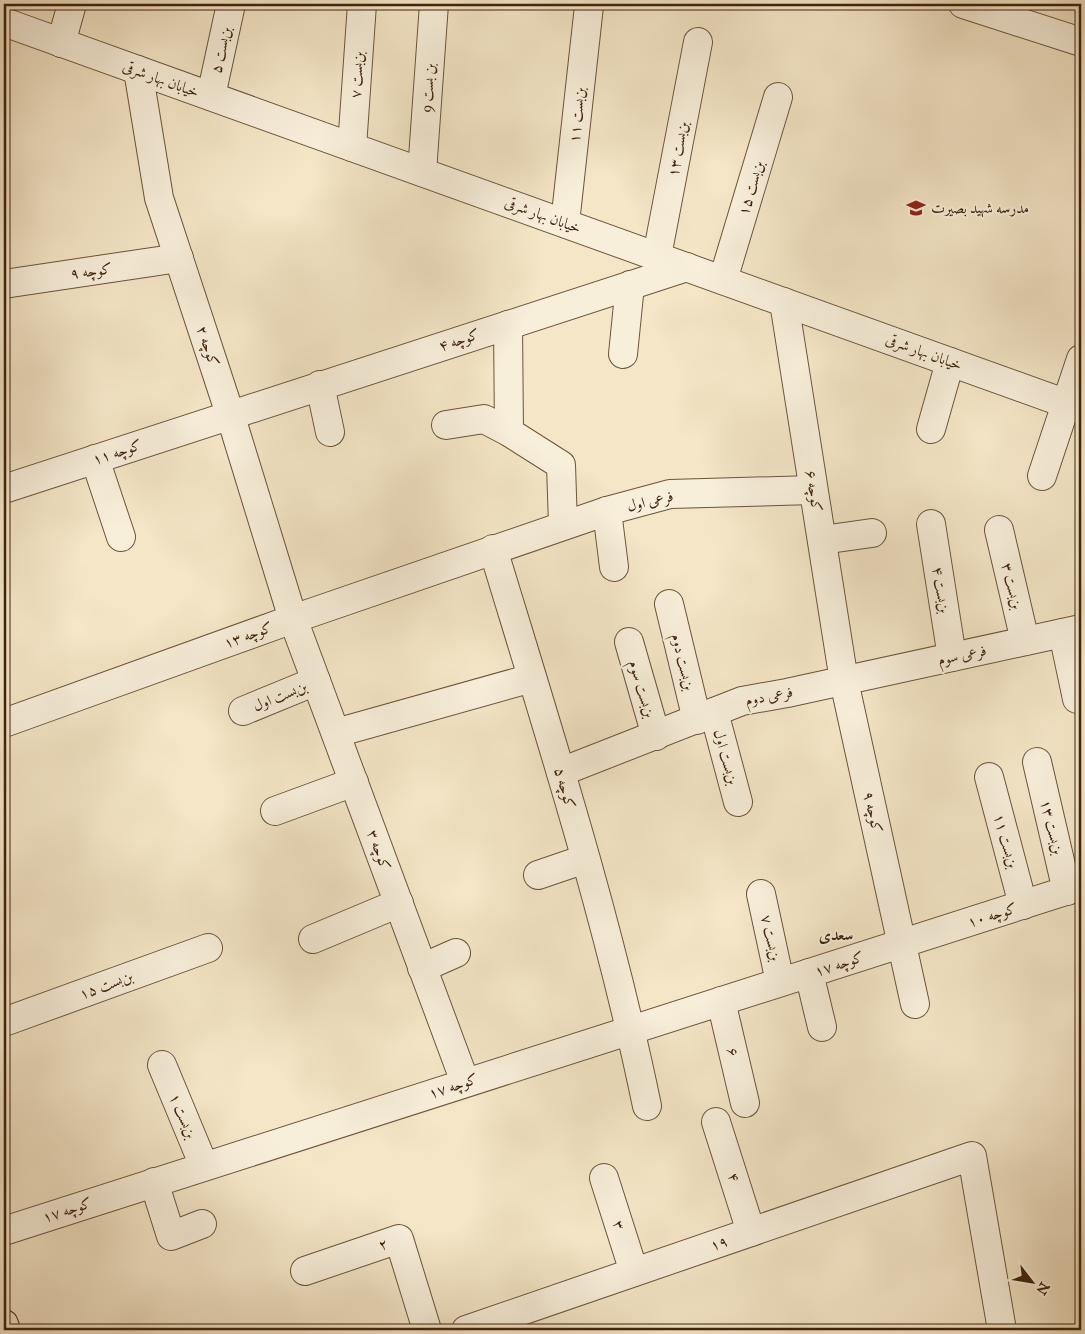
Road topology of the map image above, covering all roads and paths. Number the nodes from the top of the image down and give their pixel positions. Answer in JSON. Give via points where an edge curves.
{"nodes":[{"id":1,"x":72,"y":4,"type":"edge"},
{"id":2,"x":231,"y":4,"type":"edge"},
{"id":3,"x":362,"y":4,"type":"edge"},
{"id":4,"x":434,"y":4,"type":"edge"},
{"id":5,"x":963,"y":4,"type":"edge"},
{"id":6,"x":589,"y":6,"type":"dead end"},
{"id":7,"x":4,"y":22,"type":"edge"},
{"id":8,"x":698,"y":42,"type":"dead end"},
{"id":9,"x":1081,"y":42,"type":"edge"},
{"id":10,"x":61,"y":43,"type":"junction"},
{"id":11,"x":138,"y":70,"type":"junction"},
{"id":12,"x":210,"y":96,"type":"junction"},
{"id":13,"x":778,"y":97,"type":"dead end"},
{"id":14,"x":352,"y":147,"type":"junction"},
{"id":15,"x":422,"y":172,"type":"junction"},
{"id":16,"x":565,"y":223,"type":"junction"},
{"id":17,"x":657,"y":256,"type":"junction"},
{"id":18,"x":179,"y":258,"type":"junction"},
{"id":19,"x":687,"y":267,"type":"junction"},
{"id":20,"x":723,"y":280,"type":"junction"},
{"id":21,"x":4,"y":284,"type":"edge"},
{"id":22,"x":630,"y":285,"type":"junction"},
{"id":23,"x":784,"y":302,"type":"junction"},
{"id":24,"x":508,"y":325,"type":"junction"},
{"id":25,"x":623,"y":354,"type":"dead end"},
{"id":26,"x":1081,"y":359,"type":"edge"},
{"id":27,"x":950,"y":362,"type":"junction"},
{"id":28,"x":320,"y":385,"type":"junction"},
{"id":29,"x":1073,"y":406,"type":"edge"},
{"id":30,"x":230,"y":414,"type":"junction"},
{"id":31,"x":446,"y":425,"type":"dead end"},
{"id":32,"x":932,"y":429,"type":"dead end"},
{"id":33,"x":330,"y":432,"type":"dead end"},
{"id":34,"x":509,"y":432,"type":"junction"},
{"id":35,"x":96,"y":459,"type":"junction"},
{"id":36,"x":1042,"y":476,"type":"dead end"},
{"id":37,"x":4,"y":489,"type":"edge"},
{"id":38,"x":813,"y":490,"type":"junction"},
{"id":39,"x":607,"y":511,"type":"junction"},
{"id":40,"x":931,"y":524,"type":"dead end"},
{"id":41,"x":563,"y":525,"type":"junction"},
{"id":42,"x":1000,"y":530,"type":"dead end"},
{"id":43,"x":872,"y":533,"type":"dead end"},
{"id":44,"x":121,"y":536,"type":"dead end"},
{"id":45,"x":822,"y":540,"type":"junction"},
{"id":46,"x":493,"y":549,"type":"junction"},
{"id":47,"x":614,"y":567,"type":"dead end"},
{"id":48,"x":669,"y":604,"type":"dead end"},
{"id":49,"x":293,"y":619,"type":"junction"},
{"id":50,"x":1072,"y":631,"type":"edge"},
{"id":51,"x":1025,"y":641,"type":"junction"},
{"id":52,"x":629,"y":642,"type":"dead end"},
{"id":53,"x":952,"y":657,"type":"junction"},
{"id":54,"x":532,"y":678,"type":"junction"},
{"id":55,"x":316,"y":681,"type":"junction"},
{"id":56,"x":844,"y":681,"type":"junction"},
{"id":57,"x":1077,"y":699,"type":"dead end"},
{"id":58,"x":243,"y":711,"type":"dead end"},
{"id":59,"x":706,"y":716,"type":"junction"},
{"id":60,"x":4,"y":724,"type":"edge"},
{"id":61,"x":336,"y":733,"type":"junction"},
{"id":62,"x":656,"y":736,"type":"junction"},
{"id":63,"x":1037,"y":762,"type":"dead end"},
{"id":64,"x":561,"y":772,"type":"junction"},
{"id":65,"x":990,"y":777,"type":"dead end"},
{"id":66,"x":354,"y":782,"type":"junction"},
{"id":67,"x":738,"y":802,"type":"dead end"},
{"id":68,"x":275,"y":812,"type":"dead end"},
{"id":69,"x":585,"y":859,"type":"junction"},
{"id":70,"x":538,"y":875,"type":"dead end"},
{"id":71,"x":1074,"y":889,"type":"edge"},
{"id":72,"x":761,"y":894,"type":"dead end"},
{"id":73,"x":399,"y":903,"type":"junction"},
{"id":74,"x":1023,"y":905,"type":"junction"},
{"id":75,"x":313,"y":939,"type":"dead end"},
{"id":76,"x":902,"y":943,"type":"junction"},
{"id":77,"x":208,"y":948,"type":"dead end"},
{"id":78,"x":456,"y":953,"type":"dead end"},
{"id":79,"x":422,"y":968,"type":"junction"},
{"id":80,"x":809,"y":973,"type":"junction"},
{"id":81,"x":780,"y":982,"type":"junction"},
{"id":82,"x":722,"y":1001,"type":"junction"},
{"id":83,"x":915,"y":1004,"type":"dead end"},
{"id":84,"x":4,"y":1022,"type":"edge"},
{"id":85,"x":822,"y":1027,"type":"dead end"},
{"id":86,"x":631,"y":1029,"type":"junction"},
{"id":87,"x":162,"y":1065,"type":"dead end"},
{"id":88,"x":465,"y":1082,"type":"junction"},
{"id":89,"x":745,"y":1103,"type":"dead end"},
{"id":90,"x":647,"y":1106,"type":"dead end"},
{"id":91,"x":716,"y":1122,"type":"dead end"},
{"id":92,"x":204,"y":1166,"type":"junction"},
{"id":93,"x":604,"y":1178,"type":"dead end"},
{"id":94,"x":154,"y":1182,"type":"junction"},
{"id":95,"x":202,"y":1224,"type":"dead end"},
{"id":96,"x":4,"y":1231,"type":"edge"},
{"id":97,"x":751,"y":1232,"type":"junction"},
{"id":98,"x":305,"y":1271,"type":"dead end"},
{"id":99,"x":634,"y":1272,"type":"junction"},
{"id":100,"x":4,"y":1324,"type":"edge"},
{"id":101,"x":6,"y":1330,"type":"edge"},
{"id":102,"x":427,"y":1330,"type":"edge"},
{"id":103,"x":466,"y":1330,"type":"edge"},
{"id":104,"x":1002,"y":1330,"type":"edge"}],
"edges":[{"from":1,"to":10,"type":"street"},
{"from":2,"to":12,"type":"street","name":"بن‌بست ۵"},
{"from":3,"to":14,"type":"street","name":"بن‌بست ۷"},
{"from":4,"to":15,"type":"street","name":"بن بست 9"},
{"from":5,"to":9,"type":"street"},
{"from":6,"to":16,"type":"street","name":"بن‌بست ۱۱"},
{"from":7,"to":10,"type":"street","name":"خیابان بهار شرقی"},
{"from":8,"to":17,"type":"street","name":"بن‌بست ۱۳"},
{"from":10,"to":11,"type":"street","name":"خیابان بهار شرقی"},
{"from":11,"to":12,"type":"street","name":"خیابان بهار شرقی"},
{"from":11,"to":18,"type":"street","name":"کوچه ۲","via":[[159,198]]},
{"from":12,"to":14,"type":"street","name":"خیابان بهار شرقی"},
{"from":13,"to":20,"type":"street","name":"بن‌بست ۱۵"},
{"from":14,"to":15,"type":"street","name":"خیابان بهار شرقی"},
{"from":15,"to":16,"type":"street","name":"خیابان بهار شرقی"},
{"from":16,"to":17,"type":"street","name":"خیابان بهار شرقی"},
{"from":17,"to":19,"type":"street","name":"خیابان بهار شرقی"},
{"from":18,"to":21,"type":"street","name":"کوچه ۹"},
{"from":18,"to":30,"type":"street","name":"کوچه ۲"},
{"from":19,"to":20,"type":"street","name":"خیابان بهار شرقی"},
{"from":19,"to":22,"type":"street","name":"کوچه ۴"},
{"from":20,"to":23,"type":"street","name":"خیابان بهار شرقی"},
{"from":22,"to":24,"type":"street","name":"کوچه ۴"},
{"from":22,"to":25,"type":"street"},
{"from":23,"to":27,"type":"street","name":"خیابان بهار شرقی"},
{"from":23,"to":38,"type":"street","name":"کوچه ۶"},
{"from":24,"to":28,"type":"street","name":"کوچه ۴"},
{"from":24,"to":34,"type":"street"},
{"from":26,"to":29,"type":"street"},
{"from":27,"to":29,"type":"street","name":"خیابان بهار شرقی"},
{"from":27,"to":32,"type":"street"},
{"from":28,"to":30,"type":"street","name":"کوچه ۴"},
{"from":28,"to":33,"type":"street"},
{"from":29,"to":36,"type":"street"},
{"from":30,"to":35,"type":"street","name":"کوچه ۱۱"},
{"from":30,"to":49,"type":"street","name":"کوچه ۲"},
{"from":31,"to":34,"type":"street","via":[[484,419]]},
{"from":34,"to":41,"type":"street","via":[[561,465]]},
{"from":35,"to":37,"type":"street","name":"کوچه ۱۱"},
{"from":35,"to":44,"type":"street"},
{"from":38,"to":39,"type":"street","name":"فرعی اول","via":[[670,494]]},
{"from":38,"to":45,"type":"street","name":"کوچه ۶"},
{"from":39,"to":41,"type":"street","name":"فرعی اول"},
{"from":39,"to":47,"type":"street"},
{"from":40,"to":53,"type":"street","name":"بن‌بست ۴"},
{"from":41,"to":46,"type":"street","name":"فرعی اول"},
{"from":42,"to":51,"type":"street","name":"بن‌بست ۳"},
{"from":43,"to":45,"type":"street"},
{"from":45,"to":56,"type":"street","name":"کوچه ۶"},
{"from":46,"to":49,"type":"street","name":"کوچه ۱۳"},
{"from":46,"to":54,"type":"street","name":"کوچه ۵"},
{"from":48,"to":59,"type":"street","name":"بن‌بست دوم"},
{"from":49,"to":55,"type":"street","name":"کوچه ۳"},
{"from":49,"to":60,"type":"street","name":"کوچه ۱۳"},
{"from":50,"to":51,"type":"street","name":"فرعی سوم"},
{"from":50,"to":57,"type":"street"},
{"from":51,"to":53,"type":"street","name":"فرعی سوم"},
{"from":52,"to":62,"type":"street","name":"بن‌بست سوم"},
{"from":53,"to":56,"type":"street","name":"فرعی سوم"},
{"from":54,"to":61,"type":"street"},
{"from":54,"to":64,"type":"street","name":"کوچه ۵"},
{"from":55,"to":58,"type":"street","name":"بن‌بست اول"},
{"from":55,"to":61,"type":"street","name":"کوچه ۳"},
{"from":56,"to":59,"type":"street","name":"فرعی دوم","via":[[742,701]]},
{"from":56,"to":76,"type":"street","name":"کوچه ۹"},
{"from":59,"to":62,"type":"street"},
{"from":59,"to":67,"type":"street","name":"بن‌بست اول"},
{"from":61,"to":66,"type":"street","name":"کوچه ۳"},
{"from":62,"to":64,"type":"street"},
{"from":63,"to":71,"type":"street","name":"بن‌بست ۱۳"},
{"from":64,"to":69,"type":"street","name":"کوچه ۵"},
{"from":65,"to":74,"type":"street","name":"بن‌بست ۱۱"},
{"from":66,"to":68,"type":"street"},
{"from":66,"to":73,"type":"street","name":"کوچه ۳"},
{"from":69,"to":70,"type":"street"},
{"from":69,"to":86,"type":"street","name":"کوچه ۵"},
{"from":71,"to":74,"type":"street","name":"کوچه ۱۰"},
{"from":72,"to":81,"type":"street","name":"بن‌بست ۷"},
{"from":73,"to":75,"type":"street"},
{"from":73,"to":79,"type":"street","name":"کوچه ۳"},
{"from":74,"to":76,"type":"street","name":"کوچه ۱۰"},
{"from":76,"to":80,"type":"street","name":"کوچه ۱۷"},
{"from":76,"to":83,"type":"street","name":"کوچه ۹"},
{"from":77,"to":84,"type":"street","name":"بن‌بست ۱۵"},
{"from":78,"to":79,"type":"street"},
{"from":79,"to":88,"type":"street","name":"کوچه ۳"},
{"from":80,"to":81,"type":"street","name":"کوچه ۱۷"},
{"from":80,"to":85,"type":"street"},
{"from":81,"to":82,"type":"street","name":"کوچه ۱۷"},
{"from":82,"to":86,"type":"street","name":"کوچه ۱۷"},
{"from":82,"to":89,"type":"street","name":"۶"},
{"from":86,"to":88,"type":"street","name":"کوچه ۱۷"},
{"from":86,"to":90,"type":"street"},
{"from":87,"to":92,"type":"street","name":"بن‌بست ۱"},
{"from":88,"to":92,"type":"street","name":"کوچه ۱۷"},
{"from":91,"to":97,"type":"street","name":"۴"},
{"from":92,"to":94,"type":"street","name":"کوچه ۱۷"},
{"from":93,"to":99,"type":"street","name":"۳"},
{"from":94,"to":95,"type":"street","via":[[171,1236]]},
{"from":94,"to":96,"type":"street","name":"کوچه ۱۷"},
{"from":97,"to":99,"type":"street","name":"۱۹"},
{"from":97,"to":104,"type":"street","name":"۱۹","via":[[972,1156]]},
{"from":98,"to":102,"type":"street","name":"۲","via":[[399,1239]]},
{"from":99,"to":103,"type":"street","name":"۱۹"},
{"from":100,"to":101,"type":"main road"}]}
